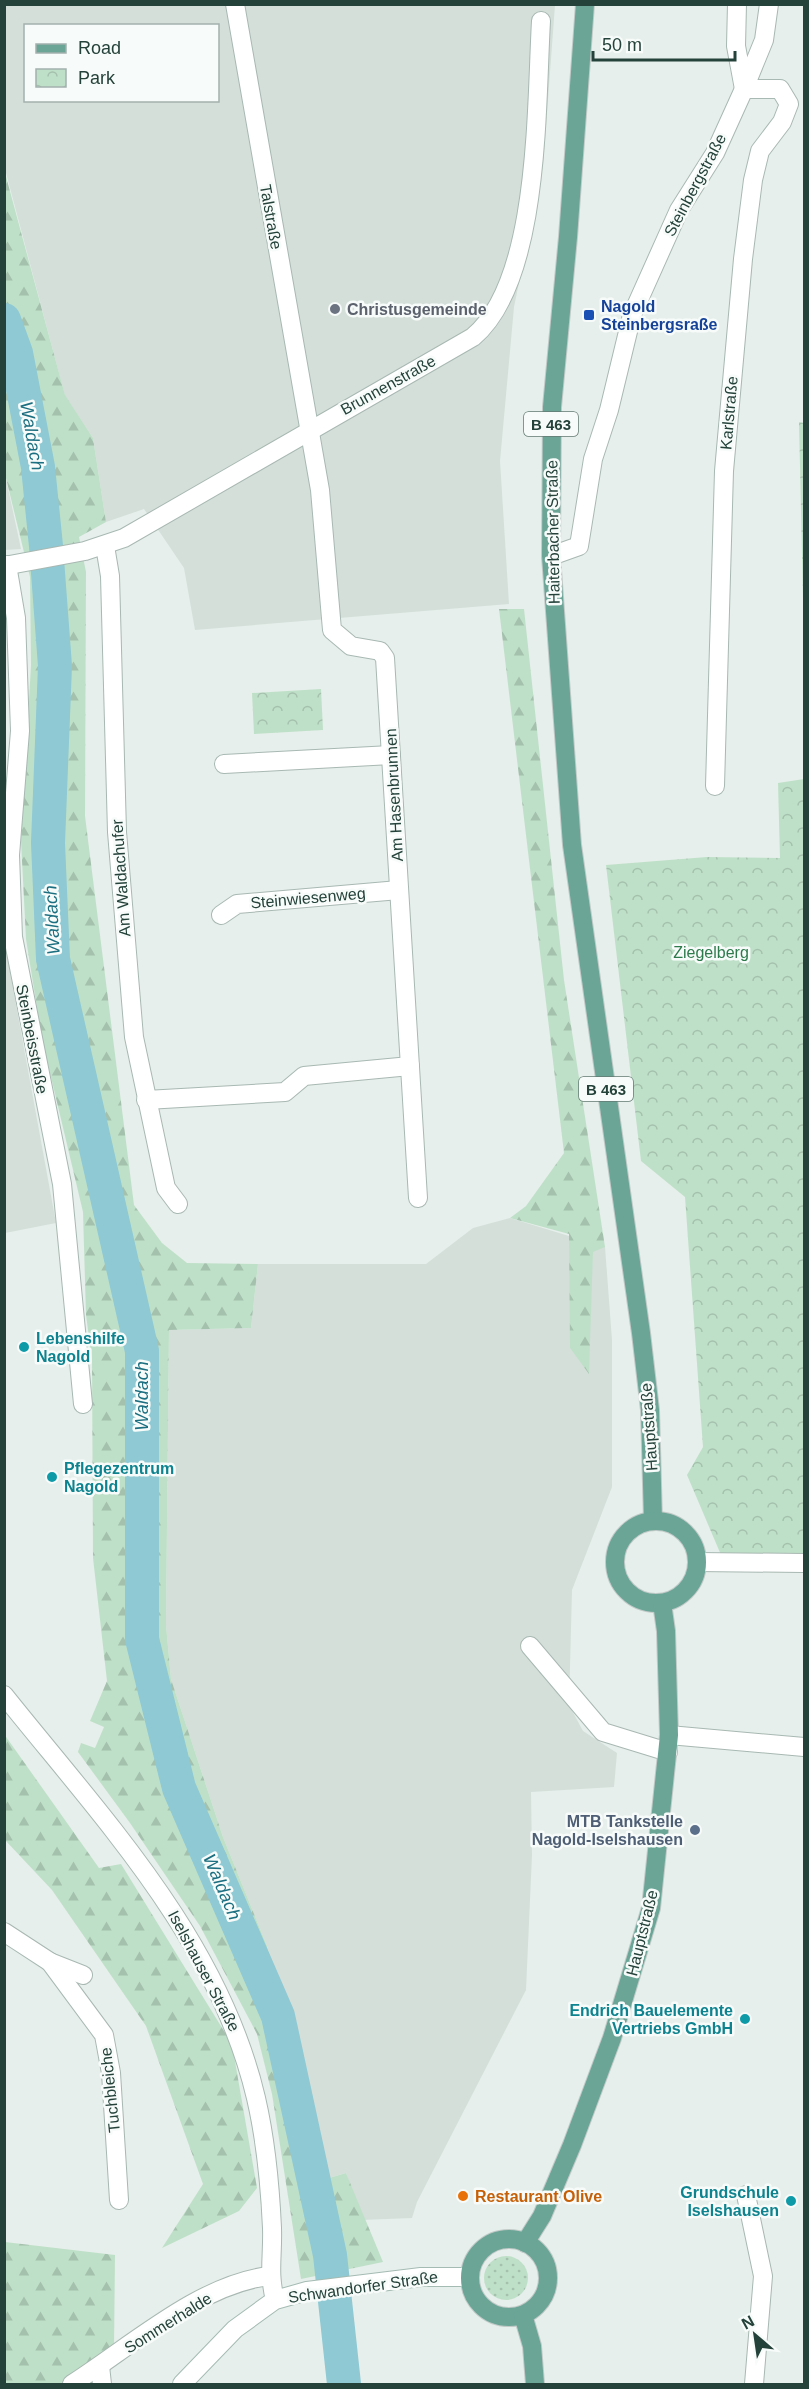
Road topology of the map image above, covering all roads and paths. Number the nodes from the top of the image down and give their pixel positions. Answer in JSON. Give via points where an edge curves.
{"nodes":[{"id":1,"x":235,"y":4,"type":"edge"},
{"id":2,"x":585,"y":4,"type":"edge"},
{"id":3,"x":737,"y":4,"type":"edge"},
{"id":4,"x":769,"y":4,"type":"edge"},
{"id":5,"x":541,"y":21,"type":"dead end"},
{"id":6,"x":744,"y":89,"type":"junction"},
{"id":7,"x":309,"y":429,"type":"junction"},
{"id":8,"x":105,"y":546,"type":"junction"},
{"id":9,"x":551,"y":556,"type":"junction"},
{"id":10,"x":5,"y":566,"type":"edge"},
{"id":11,"x":391,"y":755,"type":"junction"},
{"id":12,"x":224,"y":764,"type":"dead end"},
{"id":13,"x":715,"y":786,"type":"dead end"},
{"id":14,"x":399,"y":890,"type":"junction"},
{"id":15,"x":221,"y":915,"type":"dead end"},
{"id":16,"x":410,"y":1066,"type":"junction"},
{"id":17,"x":146,"y":1100,"type":"junction"},
{"id":18,"x":418,"y":1198,"type":"dead end"},
{"id":19,"x":178,"y":1204,"type":"dead end"},
{"id":20,"x":641,"y":1333,"type":"joint"},
{"id":21,"x":83,"y":1404,"type":"dead end"},
{"id":22,"x":653,"y":1521,"type":"junction"},
{"id":23,"x":697,"y":1562,"type":"junction"},
{"id":24,"x":804,"y":1563,"type":"edge"},
{"id":25,"x":662,"y":1603,"type":"junction"},
{"id":26,"x":530,"y":1646,"type":"dead end"},
{"id":27,"x":4,"y":1695,"type":"edge"},
{"id":28,"x":669,"y":1743,"type":"junction"},
{"id":29,"x":804,"y":1747,"type":"edge"},
{"id":30,"x":4,"y":1932,"type":"edge"},
{"id":31,"x":50,"y":1962,"type":"junction"},
{"id":32,"x":83,"y":1975,"type":"dead end"},
{"id":33,"x":746,"y":2195,"type":"dead end"},
{"id":34,"x":119,"y":2200,"type":"dead end"},
{"id":35,"x":525,"y":2242,"type":"junction"},
{"id":36,"x":269,"y":2276,"type":"junction"},
{"id":37,"x":470,"y":2277,"type":"junction"},
{"id":38,"x":275,"y":2300,"type":"junction"},
{"id":39,"x":523,"y":2315,"type":"junction"},
{"id":40,"x":101,"y":2375,"type":"edge"},
{"id":41,"x":72,"y":2385,"type":"edge"},
{"id":42,"x":182,"y":2385,"type":"edge"},
{"id":43,"x":535,"y":2385,"type":"edge"},
{"id":44,"x":754,"y":2385,"type":"edge"}],
"edges":[{"from":1,"to":7,"type":"street","name":"Talstraße"},
{"from":2,"to":9,"type":"main road","name":"Haiterbacher Straße","number":"B 463","via":[[552,407]]},
{"from":3,"to":6,"type":"street","via":[[736,46]]},
{"from":4,"to":6,"type":"street","name":"Steinbergstraße","via":[[764,40]]},
{"from":5,"to":7,"type":"street","name":"Brunnenstraße","via":[[531,180],[514,274],[492,318],[472,338]]},
{"from":6,"to":9,"type":"street","name":"Steinbergstraße","via":[[715,153],[679,210],[632,315],[593,459],[579,546]]},
{"from":6,"to":13,"type":"street","name":"Karlstraße","via":[[780,89],[789,104],[782,122],[760,151],[743,260],[724,471]]},
{"from":7,"to":8,"type":"street","name":"Brunnenstraße"},
{"from":7,"to":11,"type":"street","name":"Am Hasenbrunnen","via":[[320,490],[332,630],[351,646],[380,651],[385,658]]},
{"from":8,"to":10,"type":"street","name":"Brunnenstraße"},
{"from":8,"to":17,"type":"street","name":"Am Waldachufer","via":[[110,576],[118,843],[134,1037]]},
{"from":9,"to":20,"type":"main road","name":"Haiterbacher Straße","number":"B 463","via":[[572,845]]},
{"from":10,"to":21,"type":"street","name":"Steinbeisstraße","via":[[16,618],[20,731],[10,855],[13,937],[62,1184]]},
{"from":11,"to":12,"type":"street"},
{"from":11,"to":14,"type":"street","name":"Am Hasenbrunnen"},
{"from":14,"to":15,"type":"street","name":"Steinwiesenweg","via":[[237,904]]},
{"from":14,"to":16,"type":"street","name":"Am Hasenbrunnen"},
{"from":16,"to":17,"type":"street","via":[[304,1076],[285,1092]]},
{"from":16,"to":18,"type":"street","name":"Am Hasenbrunnen"},
{"from":17,"to":19,"type":"street","name":"Am Waldachufer","via":[[166,1188]]},
{"from":20,"to":22,"type":"main road","name":"Hauptstraße","number":"B 463","via":[[650,1410]]},
{"from":22,"to":23,"type":"main road","via":[[666,1522],[684,1532],[695,1549]]},
{"from":22,"to":25,"type":"main road","via":[[640,1524],[624,1536],[615,1553],[615,1566],[626,1590],[648,1603]]},
{"from":23,"to":24,"type":"street"},
{"from":23,"to":25,"type":"main road","via":[[691,1584],[683,1593]]},
{"from":25,"to":28,"type":"main road","name":"Hauptstraße"},
{"from":26,"to":28,"type":"street","via":[[603,1732]]},
{"from":27,"to":36,"type":"street","name":"Iselshauser Straße","via":[[135,1857],[178,1918],[220,1994],[243,2046],[266,2150],[272,2231]]},
{"from":28,"to":29,"type":"street"},
{"from":28,"to":35,"type":"main road","name":"Hauptstraße","via":[[651,1908],[638,1957],[572,2145],[542,2216]]},
{"from":30,"to":31,"type":"street","name":"Tuchbleiche"},
{"from":31,"to":32,"type":"street","name":"Tuchbleiche"},
{"from":31,"to":34,"type":"street","name":"Tuchbleiche","via":[[104,2035],[111,2073]]},
{"from":33,"to":44,"type":"street","via":[[763,2276]]},
{"from":35,"to":37,"type":"main road","via":[[513,2239],[488,2245],[472,2264]]},
{"from":35,"to":39,"type":"main road","via":[[543,2259],[548,2284],[535,2308]]},
{"from":36,"to":38,"type":"street","name":"Iselshauser Straße"},
{"from":36,"to":40,"type":"street","name":"Sommerhalde","via":[[252,2278],[206,2296]]},
{"from":37,"to":38,"type":"street","name":"Schwandorfer Straße","via":[[441,2275],[360,2284]]},
{"from":37,"to":39,"type":"main road","via":[[476,2300],[485,2310],[504,2317]]},
{"from":38,"to":42,"type":"street","name":"Schwandorfer Straße","via":[[235,2329]]},
{"from":39,"to":43,"type":"main road","via":[[532,2346]]},
{"from":40,"to":41,"type":"street","name":"Sommerhalde"}]}
